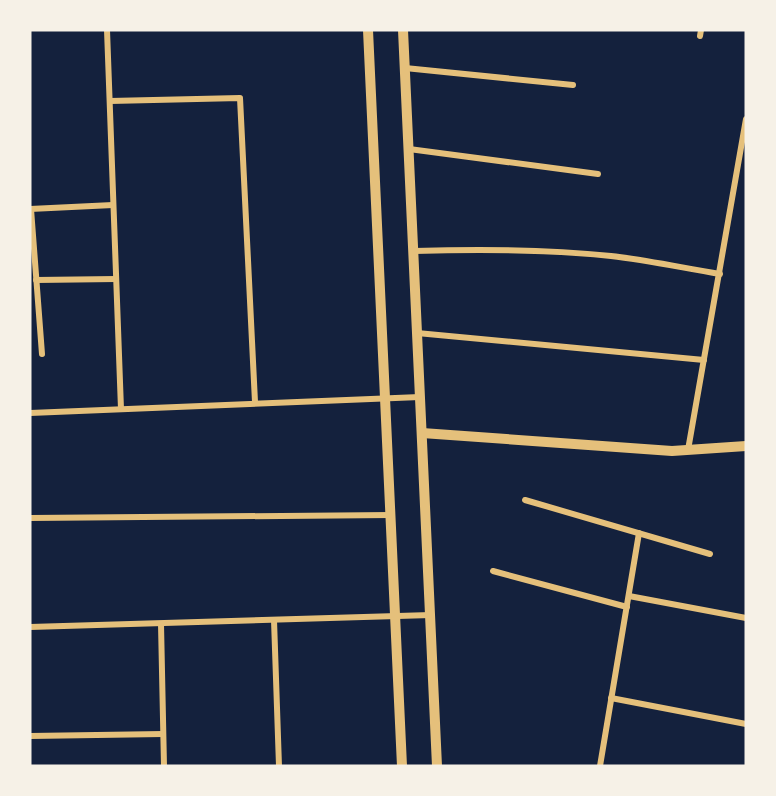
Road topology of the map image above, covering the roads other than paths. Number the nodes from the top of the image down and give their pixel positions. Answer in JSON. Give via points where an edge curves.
{"nodes":[{"id":1,"x":107,"y":30,"type":"edge"},
{"id":2,"x":368,"y":30,"type":"edge"},
{"id":3,"x":403,"y":30,"type":"edge"},
{"id":4,"x":405,"y":68,"type":"junction"},
{"id":5,"x":573,"y":84,"type":"dead end"},
{"id":6,"x":110,"y":101,"type":"junction"},
{"id":7,"x":746,"y":119,"type":"edge"},
{"id":8,"x":409,"y":149,"type":"junction"},
{"id":9,"x":598,"y":174,"type":"dead end"},
{"id":10,"x":113,"y":205,"type":"junction"},
{"id":11,"x":30,"y":209,"type":"edge"},
{"id":12,"x":414,"y":251,"type":"junction"},
{"id":13,"x":720,"y":274,"type":"junction"},
{"id":14,"x":116,"y":279,"type":"junction"},
{"id":15,"x":36,"y":280,"type":"junction"},
{"id":16,"x":417,"y":333,"type":"junction"},
{"id":17,"x":42,"y":354,"type":"dead end"},
{"id":18,"x":704,"y":360,"type":"junction"},
{"id":19,"x":420,"y":397,"type":"junction"},
{"id":20,"x":385,"y":398,"type":"junction"},
{"id":21,"x":255,"y":402,"type":"junction"},
{"id":22,"x":121,"y":409,"type":"junction"},
{"id":23,"x":30,"y":413,"type":"edge"},
{"id":24,"x":422,"y":432,"type":"junction"},
{"id":25,"x":746,"y":446,"type":"edge"},
{"id":26,"x":688,"y":450,"type":"junction"},
{"id":27,"x":525,"y":501,"type":"dead end"},
{"id":28,"x":391,"y":515,"type":"junction"},
{"id":29,"x":30,"y":518,"type":"edge"},
{"id":30,"x":639,"y":533,"type":"junction"},
{"id":31,"x":710,"y":554,"type":"dead end"},
{"id":32,"x":493,"y":571,"type":"dead end"},
{"id":33,"x":629,"y":596,"type":"junction"},
{"id":34,"x":627,"y":607,"type":"junction"},
{"id":35,"x":430,"y":615,"type":"junction"},
{"id":36,"x":395,"y":616,"type":"junction"},
{"id":37,"x":746,"y":618,"type":"edge"},
{"id":38,"x":274,"y":620,"type":"junction"},
{"id":39,"x":161,"y":624,"type":"junction"},
{"id":40,"x":30,"y":627,"type":"edge"},
{"id":41,"x":611,"y":698,"type":"junction"},
{"id":42,"x":746,"y":724,"type":"edge"},
{"id":43,"x":163,"y":734,"type":"junction"},
{"id":44,"x":30,"y":736,"type":"edge"},
{"id":45,"x":164,"y":766,"type":"edge"},
{"id":46,"x":279,"y":766,"type":"edge"},
{"id":47,"x":402,"y":766,"type":"edge"},
{"id":48,"x":437,"y":766,"type":"edge"},
{"id":49,"x":600,"y":766,"type":"edge"}],
"edges":[{"from":1,"to":6,"type":"street"},
{"from":2,"to":20,"type":"street"},
{"from":3,"to":4,"type":"street"},
{"from":4,"to":5,"type":"street"},
{"from":4,"to":8,"type":"street"},
{"from":6,"to":10,"type":"street"},
{"from":6,"to":21,"type":"street","via":[[240,98]]},
{"from":7,"to":13,"type":"street"},
{"from":8,"to":9,"type":"street"},
{"from":8,"to":12,"type":"street"},
{"from":10,"to":11,"type":"street"},
{"from":10,"to":14,"type":"street"},
{"from":11,"to":15,"type":"street"},
{"from":12,"to":13,"type":"street","via":[[564,252]]},
{"from":12,"to":16,"type":"street"},
{"from":13,"to":18,"type":"street"},
{"from":14,"to":15,"type":"street"},
{"from":14,"to":22,"type":"street"},
{"from":15,"to":17,"type":"street"},
{"from":16,"to":18,"type":"street"},
{"from":16,"to":19,"type":"street"},
{"from":18,"to":26,"type":"street"},
{"from":19,"to":20,"type":"street"},
{"from":19,"to":24,"type":"street"},
{"from":20,"to":21,"type":"street"},
{"from":20,"to":28,"type":"street"},
{"from":21,"to":22,"type":"street"},
{"from":22,"to":23,"type":"street"},
{"from":24,"to":26,"type":"street"},
{"from":24,"to":35,"type":"street"},
{"from":25,"to":26,"type":"street"},
{"from":27,"to":30,"type":"street"},
{"from":28,"to":29,"type":"street"},
{"from":28,"to":36,"type":"street"},
{"from":30,"to":31,"type":"street"},
{"from":30,"to":33,"type":"street"},
{"from":32,"to":34,"type":"street"},
{"from":33,"to":34,"type":"street"},
{"from":33,"to":37,"type":"street"},
{"from":34,"to":41,"type":"street"},
{"from":35,"to":36,"type":"street"},
{"from":35,"to":48,"type":"street"},
{"from":36,"to":38,"type":"street"},
{"from":36,"to":47,"type":"street"},
{"from":38,"to":39,"type":"street"},
{"from":38,"to":46,"type":"street"},
{"from":39,"to":40,"type":"street"},
{"from":39,"to":43,"type":"street"},
{"from":41,"to":42,"type":"street"},
{"from":41,"to":49,"type":"street"},
{"from":43,"to":44,"type":"street"},
{"from":43,"to":45,"type":"street"}]}
